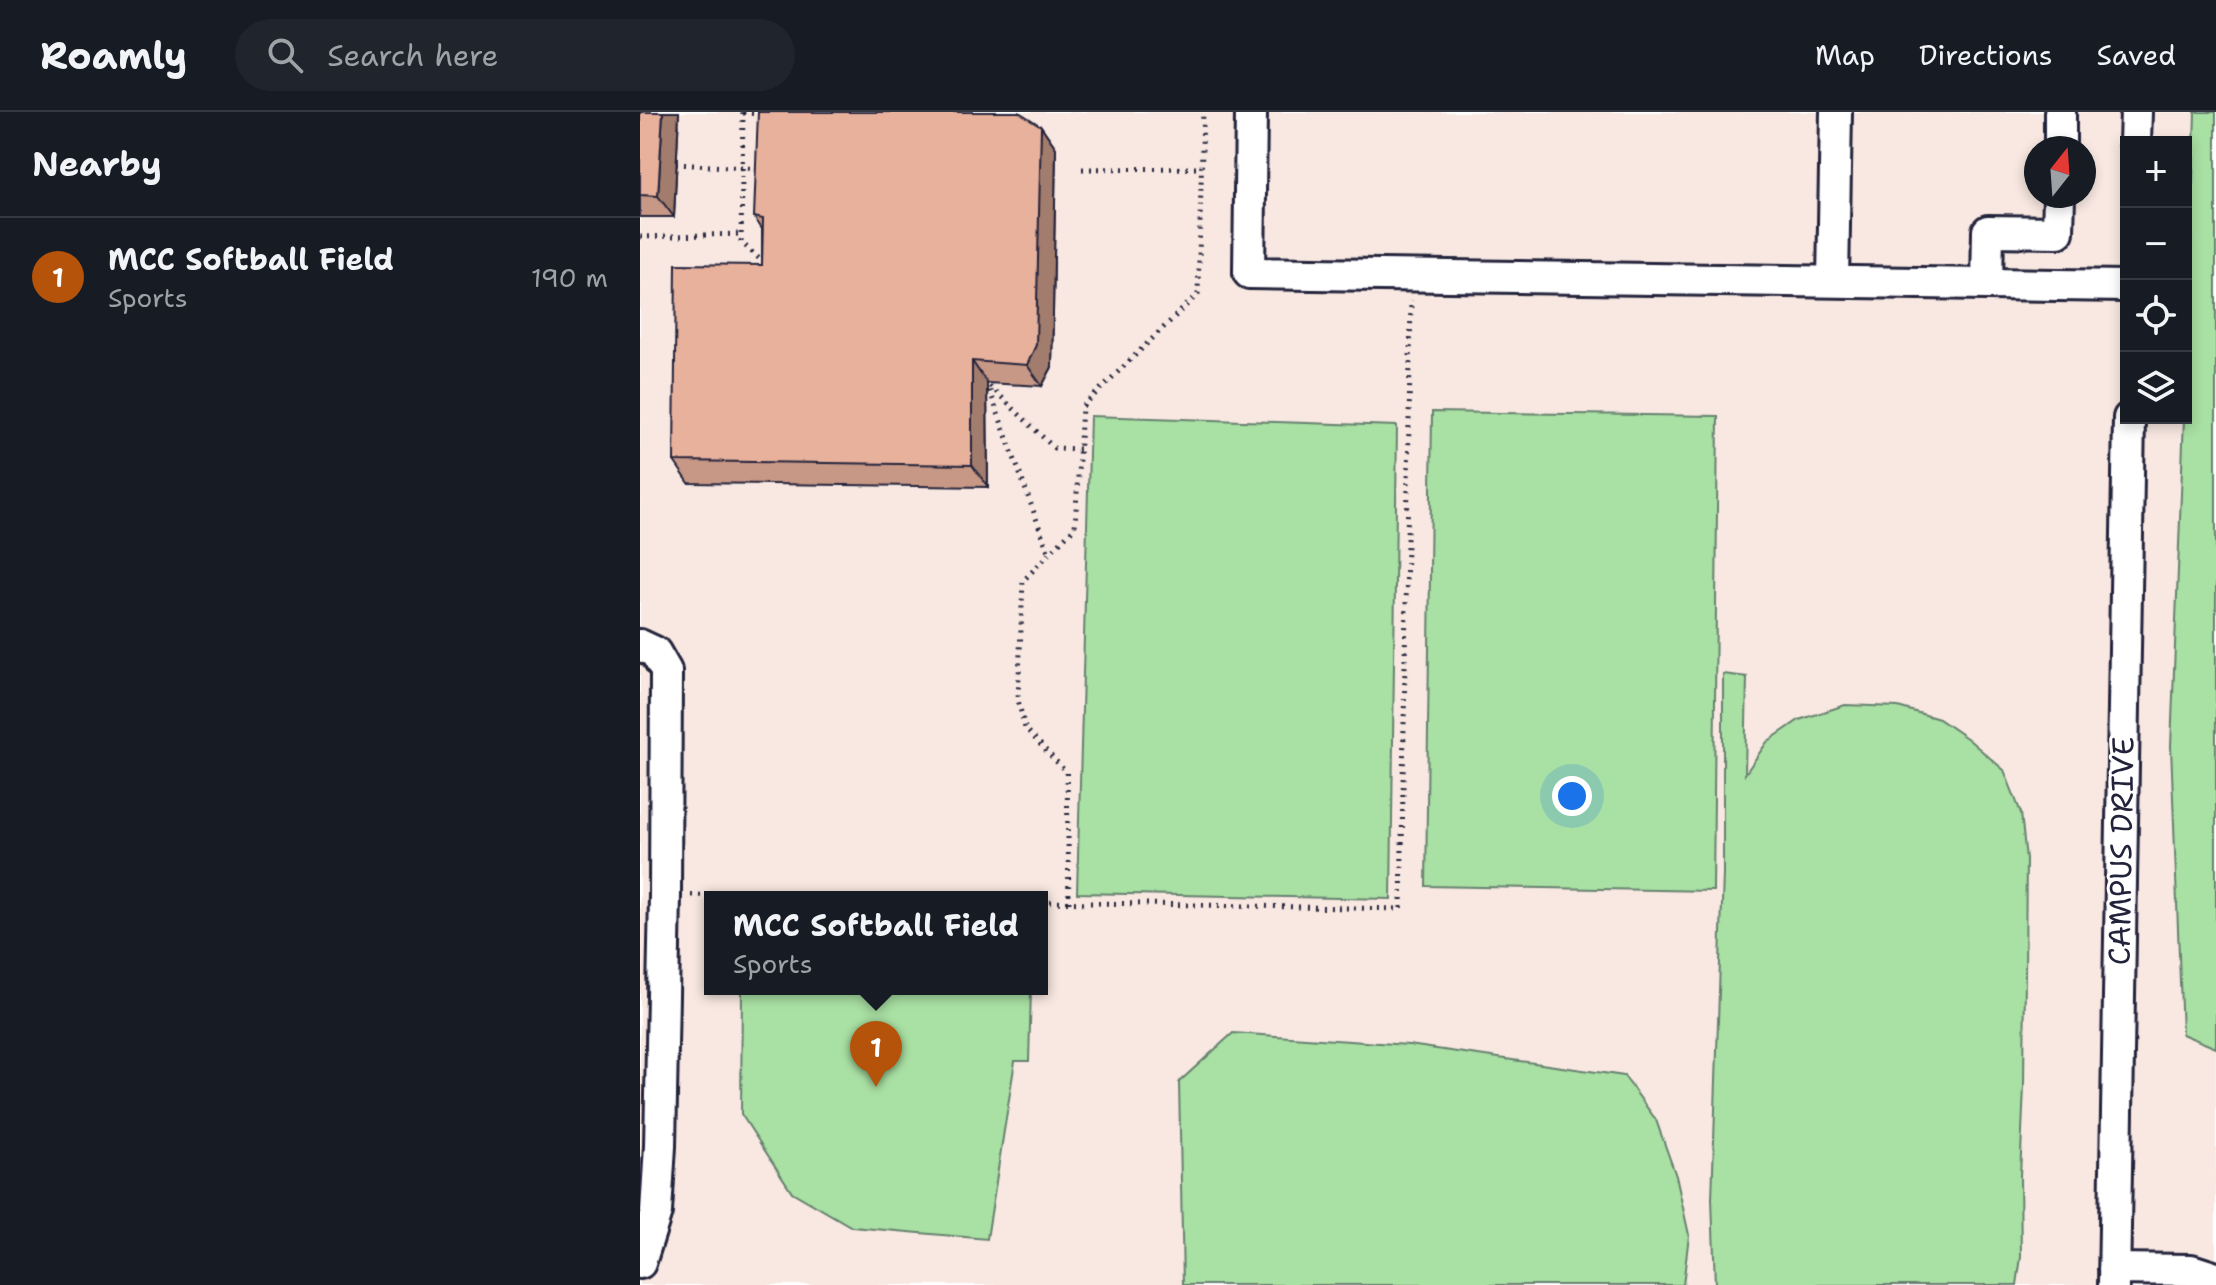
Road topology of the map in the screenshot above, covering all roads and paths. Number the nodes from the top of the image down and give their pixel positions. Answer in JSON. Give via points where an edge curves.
{"nodes":[{"id":1,"x":1203,"y":112,"type":"edge"},
{"id":2,"x":1251,"y":112,"type":"edge"},
{"id":3,"x":1836,"y":112,"type":"edge"},
{"id":4,"x":2060,"y":112,"type":"edge"},
{"id":5,"x":2136,"y":112,"type":"edge"},
{"id":6,"x":743,"y":113,"type":"edge"},
{"id":7,"x":775,"y":115,"type":"edge"},
{"id":8,"x":2060,"y":136,"type":"edge"},
{"id":9,"x":2135,"y":136,"type":"edge"},
{"id":10,"x":676,"y":164,"type":"dead end"},
{"id":11,"x":1202,"y":168,"type":"junction"},
{"id":12,"x":743,"y":169,"type":"junction"},
{"id":13,"x":773,"y":169,"type":"edge"},
{"id":14,"x":1082,"y":169,"type":"dead end"},
{"id":15,"x":2059,"y":208,"type":"edge"},
{"id":16,"x":741,"y":234,"type":"junction"},
{"id":17,"x":640,"y":237,"type":"edge"},
{"id":18,"x":768,"y":267,"type":"edge"},
{"id":19,"x":1412,"y":275,"type":"junction"},
{"id":20,"x":1833,"y":281,"type":"junction"},
{"id":21,"x":1987,"y":284,"type":"junction"},
{"id":22,"x":2120,"y":286,"type":"edge"},
{"id":23,"x":2129,"y":424,"type":"edge"},
{"id":24,"x":1080,"y":449,"type":"junction"},
{"id":25,"x":1049,"y":554,"type":"junction"},
{"id":26,"x":640,"y":645,"type":"edge"},
{"id":27,"x":657,"y":878,"type":"edge"},
{"id":28,"x":737,"y":891,"type":"edge"},
{"id":29,"x":1048,"y":902,"type":"edge"},
{"id":30,"x":1069,"y":903,"type":"junction"},
{"id":31,"x":640,"y":1263,"type":"edge"},
{"id":32,"x":2114,"y":1277,"type":"edge"},
{"id":33,"x":2216,"y":1278,"type":"edge"}],
"edges":[{"from":1,"to":11,"type":"path"},
{"from":2,"to":19,"type":"street","via":[[1249,273]]},
{"from":3,"to":20,"type":"street"},
{"from":4,"to":8,"type":"street"},
{"from":5,"to":9,"type":"street"},
{"from":6,"to":7,"type":"path"},
{"from":6,"to":12,"type":"path"},
{"from":10,"to":12,"type":"path"},
{"from":11,"to":14,"type":"path"},
{"from":11,"to":24,"type":"path","via":[[1198,294],[1082,407]]},
{"from":12,"to":13,"type":"path"},
{"from":12,"to":16,"type":"path"},
{"from":15,"to":21,"type":"street","via":[[2058,232],[1988,231]]},
{"from":16,"to":17,"type":"path"},
{"from":16,"to":18,"type":"path","via":[[741,242]]},
{"from":19,"to":20,"type":"street"},
{"from":19,"to":30,"type":"path","via":[[1401,909]]},
{"from":20,"to":21,"type":"street"},
{"from":21,"to":22,"type":"street"},
{"from":23,"to":32,"type":"street","name":"CAMPUS DRIVE"},
{"from":24,"to":25,"type":"path","via":[[1075,527]]},
{"from":24,"to":25,"type":"path","via":[[1054,448],[987,383]]},
{"from":25,"to":30,"type":"path","via":[[1023,581],[1018,700],[1025,728],[1067,773]]},
{"from":26,"to":27,"type":"street","via":[[655,652],[666,671]]},
{"from":27,"to":28,"type":"path"},
{"from":27,"to":31,"type":"street","via":[[660,1146],[656,1212]]},
{"from":29,"to":30,"type":"path"},
{"from":32,"to":33,"type":"street","via":[[2191,1270]]}]}
